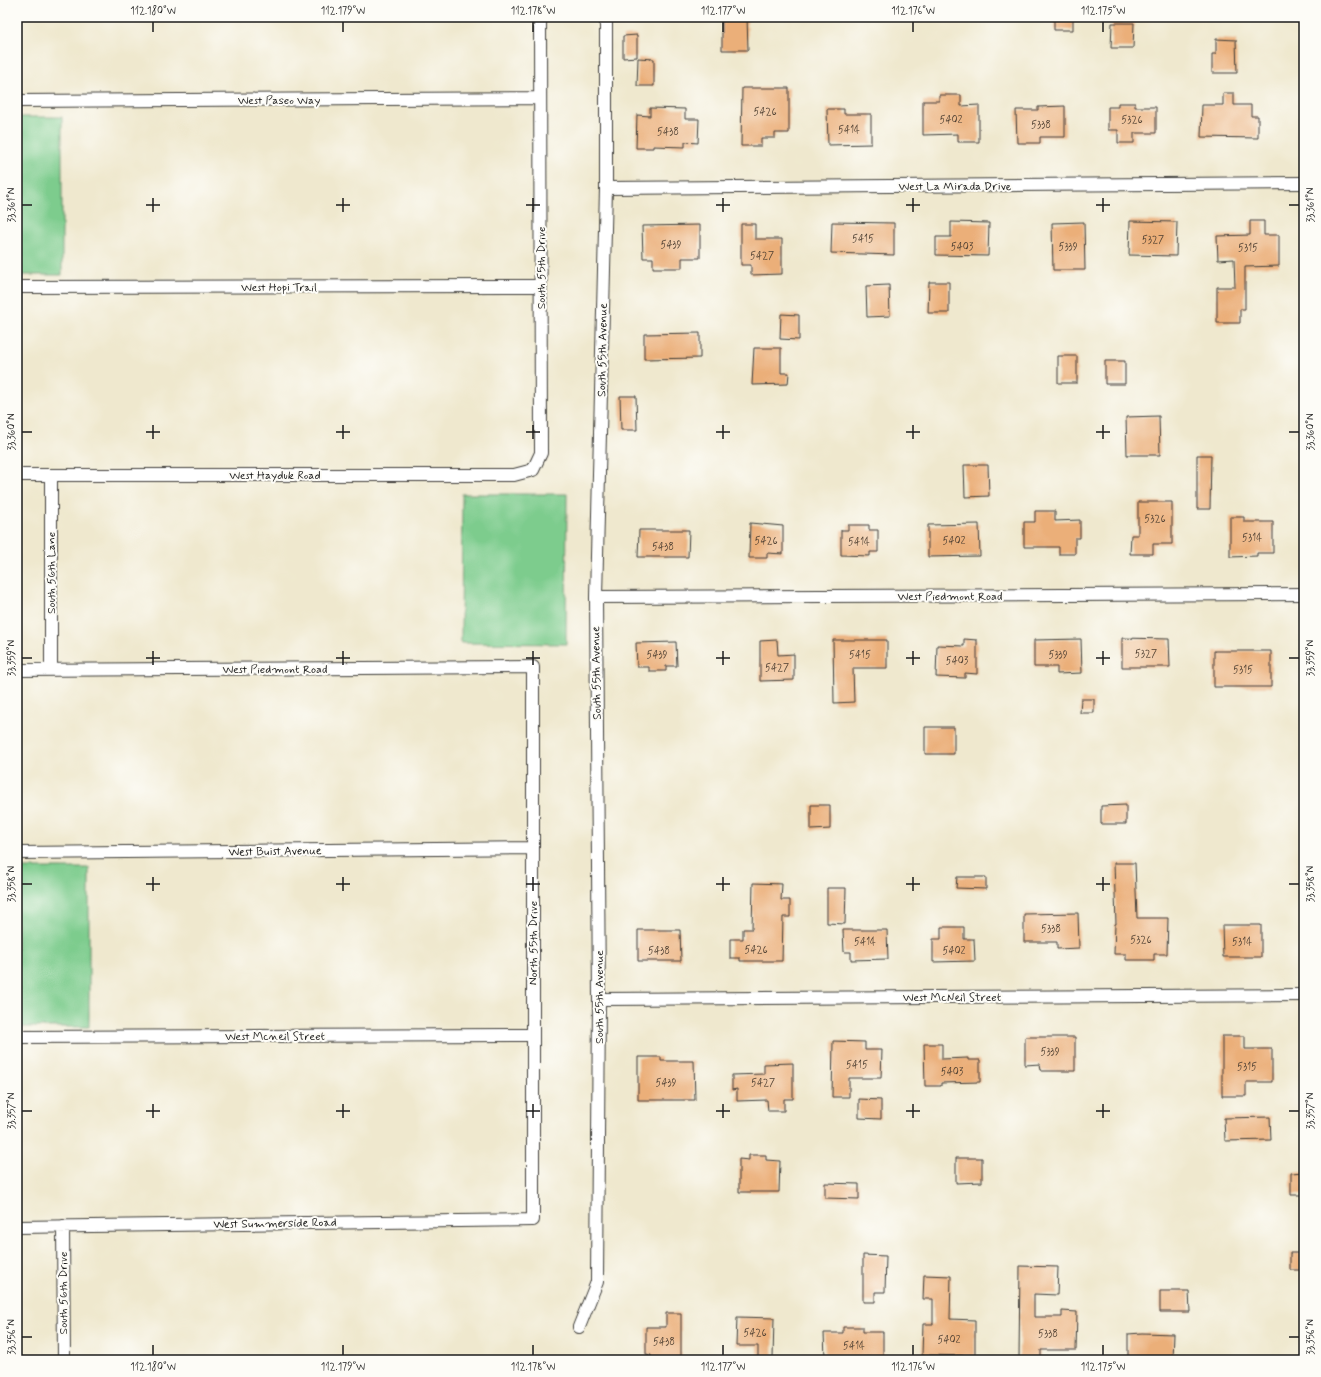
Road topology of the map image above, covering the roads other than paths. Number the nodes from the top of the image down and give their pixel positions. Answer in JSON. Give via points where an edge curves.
{"nodes":[{"id":1,"x":540,"y":17,"type":"edge"},
{"id":2,"x":606,"y":17,"type":"edge"},
{"id":3,"x":540,"y":98,"type":"junction"},
{"id":4,"x":17,"y":101,"type":"edge"},
{"id":5,"x":1304,"y":183,"type":"edge"},
{"id":6,"x":606,"y":188,"type":"junction"},
{"id":7,"x":541,"y":286,"type":"junction"},
{"id":8,"x":17,"y":288,"type":"edge"},
{"id":9,"x":533,"y":470,"type":"joint"},
{"id":10,"x":17,"y":475,"type":"edge"},
{"id":11,"x":52,"y":476,"type":"junction"},
{"id":12,"x":1304,"y":594,"type":"edge"},
{"id":13,"x":596,"y":597,"type":"junction"},
{"id":14,"x":533,"y":667,"type":"joint"},
{"id":15,"x":17,"y":670,"type":"edge"},
{"id":16,"x":51,"y":670,"type":"junction"},
{"id":17,"x":533,"y":848,"type":"junction"},
{"id":18,"x":17,"y":853,"type":"edge"},
{"id":19,"x":1304,"y":995,"type":"edge"},
{"id":20,"x":599,"y":1000,"type":"junction"},
{"id":21,"x":533,"y":1035,"type":"junction"},
{"id":22,"x":17,"y":1037,"type":"edge"},
{"id":23,"x":533,"y":1220,"type":"joint"},
{"id":24,"x":63,"y":1226,"type":"junction"},
{"id":25,"x":17,"y":1227,"type":"edge"},
{"id":26,"x":579,"y":1327,"type":"dead end"},
{"id":27,"x":64,"y":1360,"type":"edge"}],
"edges":[{"from":1,"to":3,"type":"street","name":"South 55th Drive"},
{"from":2,"to":6,"type":"street","name":"South 55th Avenue"},
{"from":3,"to":4,"type":"street","name":"West Paseo Way"},
{"from":3,"to":7,"type":"street","name":"South 55th Drive"},
{"from":5,"to":6,"type":"street","name":"West La Mirada Drive"},
{"from":6,"to":13,"type":"street","name":"South 55th Avenue"},
{"from":7,"to":8,"type":"street","name":"West Hopi Trail"},
{"from":7,"to":9,"type":"street","name":"South 55th Drive","via":[[541,453]]},
{"from":9,"to":11,"type":"street","name":"West Hayduk Road","via":[[514,475]]},
{"from":10,"to":11,"type":"street","name":"West Hayduk Road"},
{"from":11,"to":16,"type":"street","name":"South 56th Lane"},
{"from":12,"to":13,"type":"street","name":"West Piedmont Road"},
{"from":13,"to":20,"type":"street","name":"South 55th Avenue"},
{"from":14,"to":16,"type":"street","name":"West Piedmont Road"},
{"from":14,"to":17,"type":"street","name":"North 55th Drive"},
{"from":15,"to":16,"type":"street","name":"West Piedmont Road"},
{"from":17,"to":18,"type":"street","name":"West Buist Avenue"},
{"from":17,"to":21,"type":"street","name":"North 55th Drive"},
{"from":19,"to":20,"type":"street","name":"West McNeil Street"},
{"from":20,"to":26,"type":"street","name":"South 55th Avenue","via":[[597,1282]]},
{"from":21,"to":22,"type":"street","name":"West Mcneil Street"},
{"from":21,"to":23,"type":"street","name":"North 55th Drive"},
{"from":23,"to":24,"type":"street","name":"West Summerside Road"},
{"from":24,"to":25,"type":"street","name":"West Summerside Road"},
{"from":24,"to":27,"type":"street","name":"South 56th Drive"}]}
